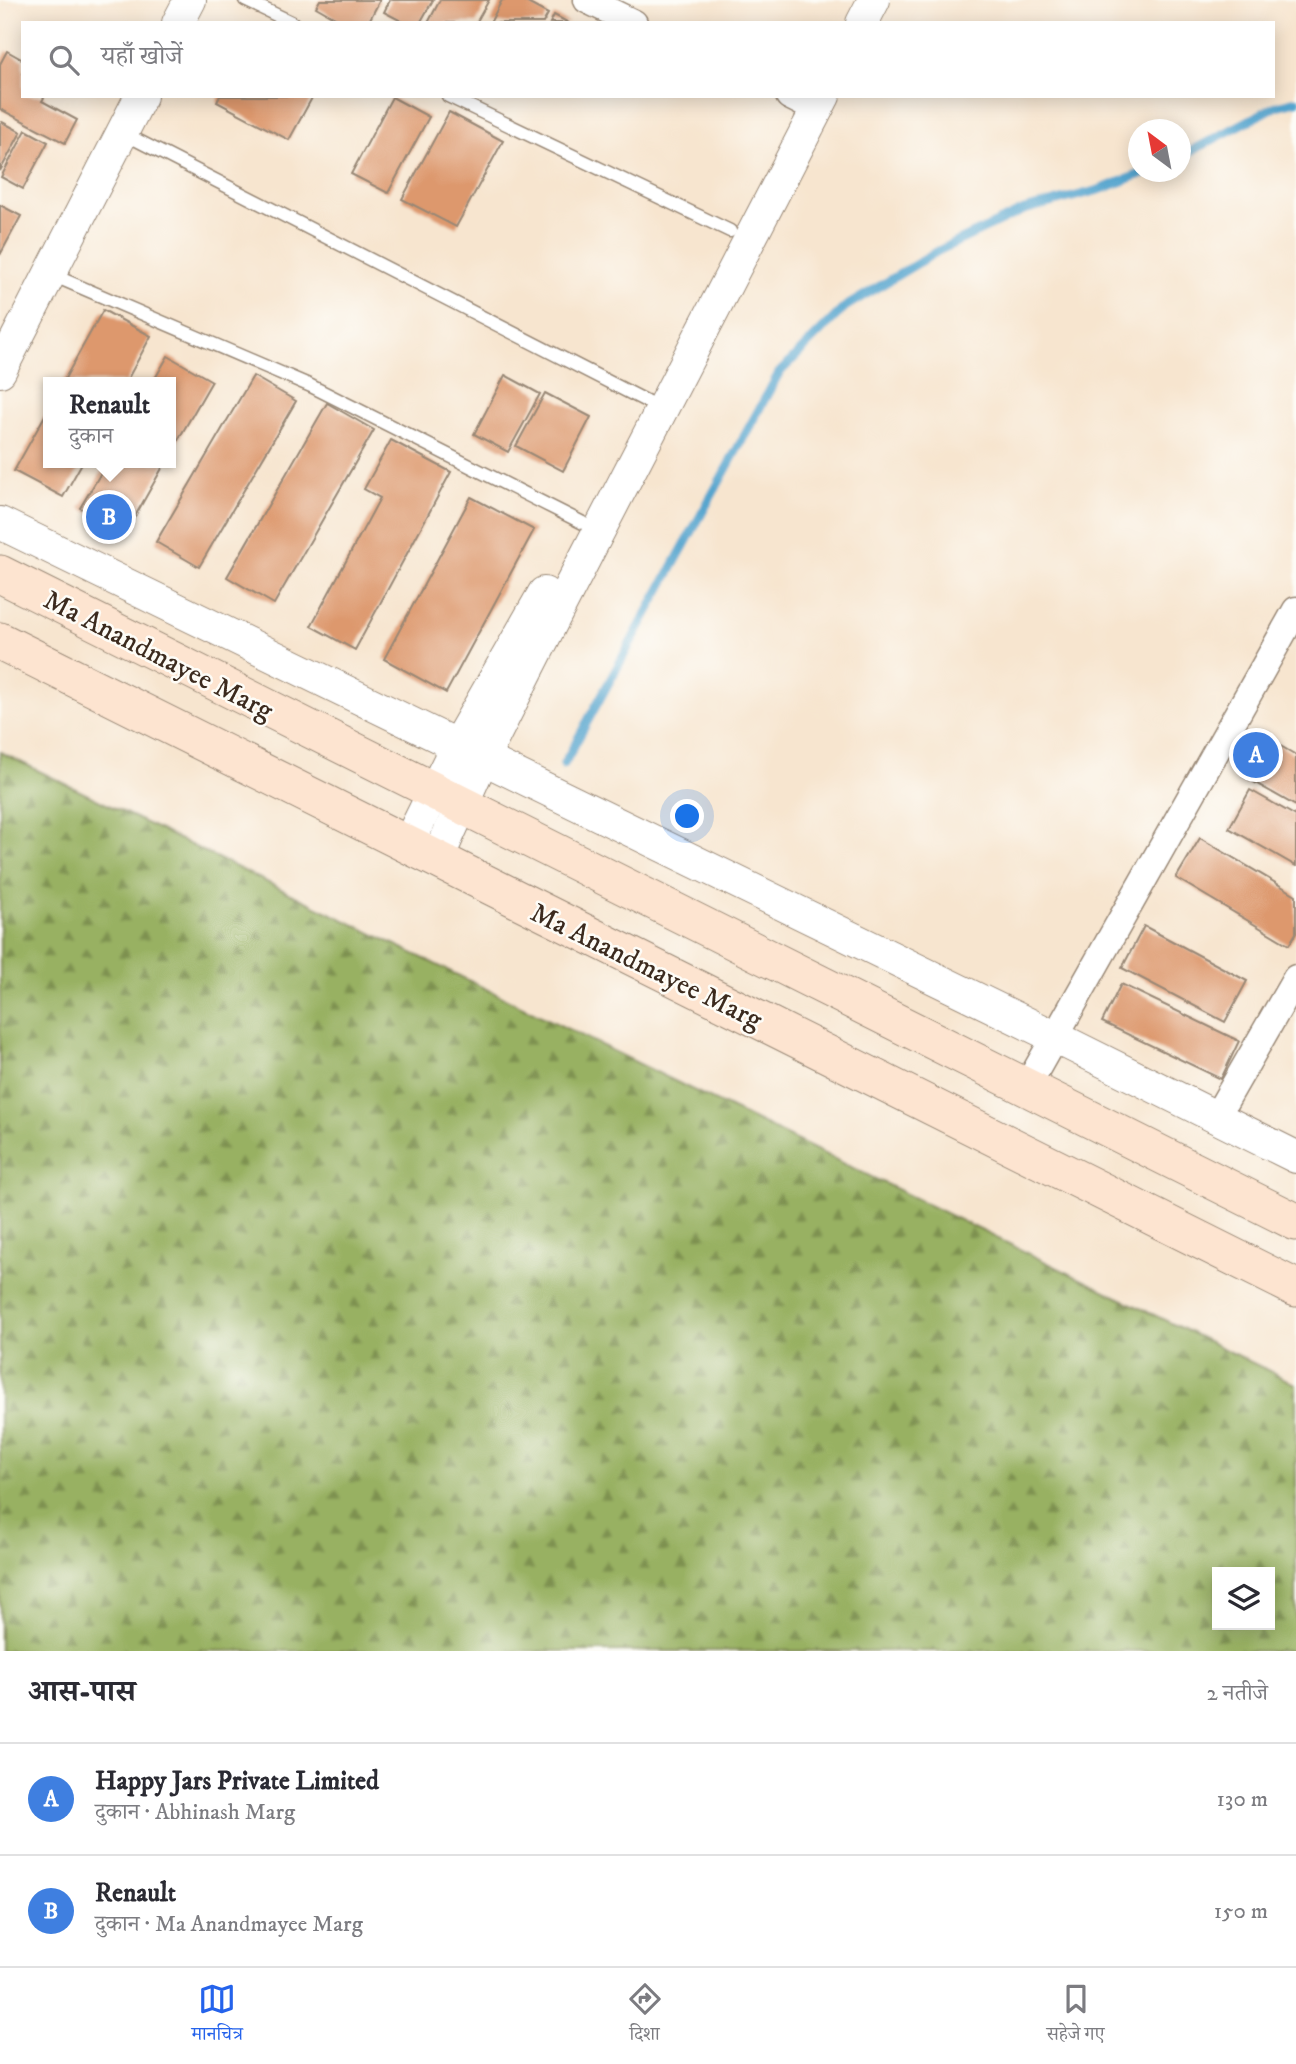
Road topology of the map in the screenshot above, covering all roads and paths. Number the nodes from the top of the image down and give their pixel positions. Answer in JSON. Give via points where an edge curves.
{"nodes":[{"id":1,"x":190,"y":0,"type":"edge"},
{"id":2,"x":245,"y":0,"type":"edge"},
{"id":3,"x":587,"y":0,"type":"edge"},
{"id":4,"x":855,"y":0,"type":"edge"},
{"id":5,"x":874,"y":0,"type":"edge"},
{"id":6,"x":179,"y":21,"type":"edge"},
{"id":7,"x":289,"y":21,"type":"edge"},
{"id":8,"x":630,"y":21,"type":"edge"},
{"id":9,"x":844,"y":21,"type":"edge"},
{"id":10,"x":863,"y":21,"type":"edge"},
{"id":11,"x":140,"y":98,"type":"edge"},
{"id":12,"x":452,"y":98,"type":"edge"},
{"id":13,"x":805,"y":98,"type":"edge"},
{"id":14,"x":123,"y":133,"type":"junction"},
{"id":15,"x":730,"y":231,"type":"junction"},
{"id":16,"x":50,"y":274,"type":"junction"},
{"id":17,"x":0,"y":370,"type":"edge"},
{"id":18,"x":648,"y":402,"type":"junction"},
{"id":19,"x":0,"y":523,"type":"edge"},
{"id":20,"x":583,"y":523,"type":"junction"},
{"id":21,"x":0,"y":574,"type":"edge"},
{"id":22,"x":1296,"y":610,"type":"edge"},
{"id":23,"x":0,"y":640,"type":"edge"},
{"id":24,"x":470,"y":751,"type":"junction"},
{"id":25,"x":447,"y":799,"type":"junction"},
{"id":26,"x":422,"y":853,"type":"junction"},
{"id":27,"x":1296,"y":978,"type":"edge"},
{"id":28,"x":1055,"y":1037,"type":"junction"},
{"id":29,"x":1027,"y":1088,"type":"junction"},
{"id":30,"x":1216,"y":1117,"type":"junction"},
{"id":31,"x":1296,"y":1157,"type":"edge"},
{"id":32,"x":1296,"y":1222,"type":"edge"},
{"id":33,"x":1296,"y":1288,"type":"edge"}],
"edges":[{"from":1,"to":6,"type":"street"},
{"from":2,"to":7,"type":"lane"},
{"from":3,"to":8,"type":"street"},
{"from":4,"to":9,"type":"street"},
{"from":5,"to":10,"type":"street"},
{"from":11,"to":14,"type":"street"},
{"from":12,"to":15,"type":"lane"},
{"from":13,"to":15,"type":"street"},
{"from":13,"to":24,"type":"street"},
{"from":14,"to":16,"type":"street"},
{"from":14,"to":18,"type":"lane"},
{"from":15,"to":18,"type":"street"},
{"from":16,"to":17,"type":"street"},
{"from":16,"to":20,"type":"lane","via":[[311,386]]},
{"from":18,"to":20,"type":"street"},
{"from":19,"to":24,"type":"street"},
{"from":20,"to":24,"type":"street"},
{"from":21,"to":25,"type":"main road","name":"Ma Anandmayee Marg"},
{"from":22,"to":28,"type":"street"},
{"from":23,"to":26,"type":"main road","name":"Ma Anandmayee Marg"},
{"from":24,"to":25,"type":"street"},
{"from":24,"to":28,"type":"street"},
{"from":25,"to":26,"type":"street"},
{"from":25,"to":29,"type":"main road","name":"Ma Anandmayee Marg"},
{"from":26,"to":33,"type":"main road","name":"Ma Anandmayee Marg"},
{"from":27,"to":30,"type":"street"},
{"from":28,"to":29,"type":"street"},
{"from":28,"to":30,"type":"street"},
{"from":29,"to":32,"type":"main road","name":"Ma Anandmayee Marg"},
{"from":30,"to":31,"type":"street"}]}
